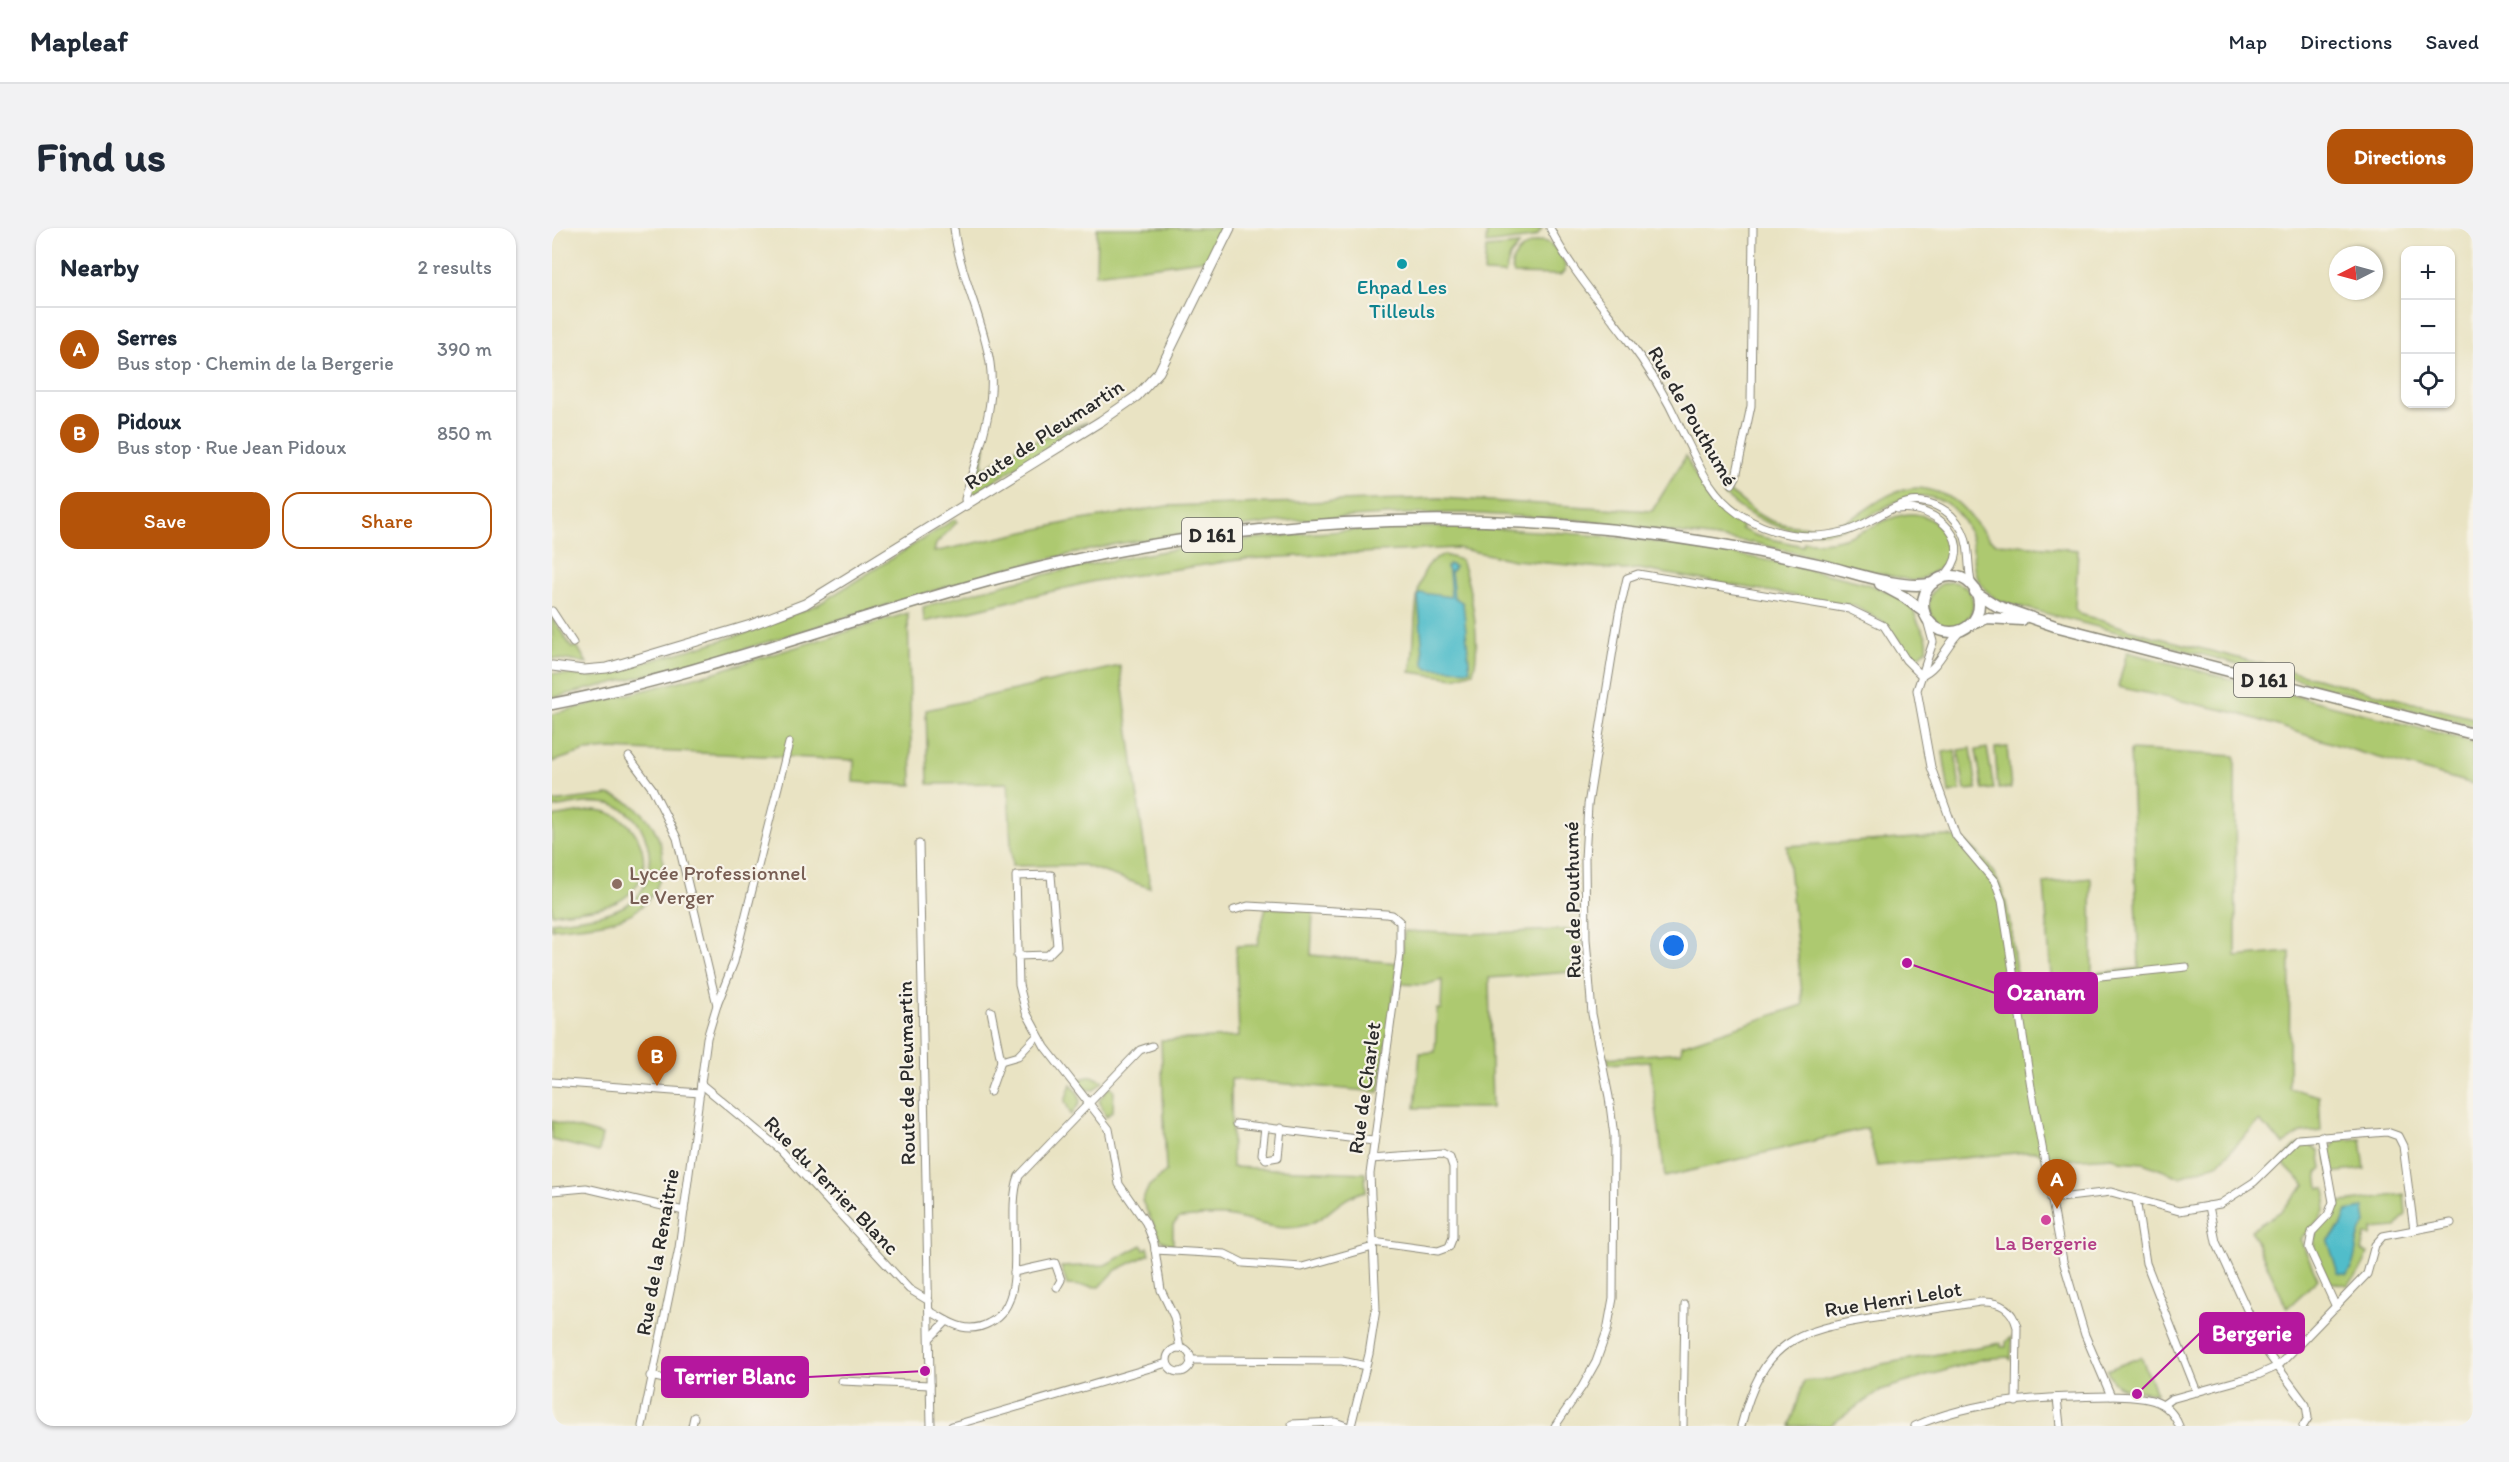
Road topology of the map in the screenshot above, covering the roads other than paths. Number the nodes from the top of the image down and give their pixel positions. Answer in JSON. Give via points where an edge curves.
{"nodes":[{"id":1,"x":954,"y":228,"type":"edge"},
{"id":2,"x":1230,"y":228,"type":"edge"},
{"id":3,"x":1550,"y":228,"type":"edge"},
{"id":4,"x":1752,"y":228,"type":"edge"},
{"id":5,"x":1732,"y":484,"type":"dead end"},
{"id":6,"x":966,"y":506,"type":"junction"},
{"id":7,"x":1892,"y":510,"type":"junction"},
{"id":8,"x":1866,"y":576,"type":"junction"},
{"id":9,"x":1937,"y":580,"type":"junction"},
{"id":10,"x":1974,"y":589,"type":"junction"},
{"id":11,"x":552,"y":611,"type":"edge"},
{"id":12,"x":1926,"y":616,"type":"junction"},
{"id":13,"x":2055,"y":626,"type":"junction"},
{"id":14,"x":1965,"y":628,"type":"junction"},
{"id":15,"x":573,"y":644,"type":"dead end"},
{"id":16,"x":552,"y":666,"type":"edge"},
{"id":17,"x":1921,"y":675,"type":"junction"},
{"id":18,"x":552,"y":706,"type":"edge"},
{"id":19,"x":2473,"y":734,"type":"edge"},
{"id":20,"x":789,"y":743,"type":"dead end"},
{"id":21,"x":629,"y":757,"type":"dead end"},
{"id":22,"x":919,"y":844,"type":"dead end"},
{"id":23,"x":1234,"y":910,"type":"dead end"},
{"id":24,"x":1017,"y":956,"type":"junction"},
{"id":25,"x":2186,"y":967,"type":"dead end"},
{"id":26,"x":2015,"y":984,"type":"junction"},
{"id":27,"x":717,"y":1005,"type":"junction"},
{"id":28,"x":991,"y":1011,"type":"dead end"},
{"id":29,"x":1037,"y":1036,"type":"junction"},
{"id":30,"x":1152,"y":1046,"type":"dead end"},
{"id":31,"x":1001,"y":1061,"type":"junction"},
{"id":32,"x":552,"y":1082,"type":"edge"},
{"id":33,"x":701,"y":1084,"type":"junction"},
{"id":34,"x":990,"y":1092,"type":"dead end"},
{"id":35,"x":700,"y":1093,"type":"junction"},
{"id":36,"x":1089,"y":1102,"type":"junction"},
{"id":37,"x":1237,"y":1124,"type":"dead end"},
{"id":38,"x":1265,"y":1127,"type":"junction"},
{"id":39,"x":1281,"y":1128,"type":"junction"},
{"id":40,"x":2321,"y":1136,"type":"junction"},
{"id":41,"x":1373,"y":1141,"type":"junction"},
{"id":42,"x":1371,"y":1159,"type":"junction"},
{"id":43,"x":552,"y":1191,"type":"edge"},
{"id":44,"x":2136,"y":1198,"type":"junction"},
{"id":45,"x":2051,"y":1199,"type":"junction"},
{"id":46,"x":2210,"y":1206,"type":"junction"},
{"id":47,"x":684,"y":1211,"type":"junction"},
{"id":48,"x":2451,"y":1223,"type":"dead end"},
{"id":49,"x":2414,"y":1230,"type":"junction"},
{"id":50,"x":1373,"y":1244,"type":"junction"},
{"id":51,"x":1155,"y":1250,"type":"junction"},
{"id":52,"x":1014,"y":1272,"type":"junction"},
{"id":53,"x":1057,"y":1287,"type":"dead end"},
{"id":54,"x":929,"y":1301,"type":"junction"},
{"id":55,"x":1685,"y":1305,"type":"dead end"},
{"id":56,"x":2336,"y":1307,"type":"junction"},
{"id":57,"x":929,"y":1311,"type":"junction"},
{"id":58,"x":947,"y":1321,"type":"junction"},
{"id":59,"x":930,"y":1338,"type":"junction"},
{"id":60,"x":1180,"y":1348,"type":"junction"},
{"id":61,"x":1190,"y":1360,"type":"junction"},
{"id":62,"x":1167,"y":1363,"type":"junction"},
{"id":63,"x":1366,"y":1366,"type":"junction"},
{"id":64,"x":2278,"y":1366,"type":"junction"},
{"id":65,"x":650,"y":1376,"type":"junction"},
{"id":66,"x":842,"y":1381,"type":"dead end"},
{"id":67,"x":930,"y":1385,"type":"junction"},
{"id":68,"x":801,"y":1392,"type":"dead end"},
{"id":69,"x":2197,"y":1392,"type":"junction"},
{"id":70,"x":2111,"y":1396,"type":"junction"},
{"id":71,"x":2057,"y":1398,"type":"junction"},
{"id":72,"x":2016,"y":1402,"type":"junction"},
{"id":73,"x":2164,"y":1404,"type":"junction"},
{"id":74,"x":694,"y":1417,"type":"dead end"},
{"id":75,"x":1292,"y":1424,"type":"dead end"},
{"id":76,"x":642,"y":1426,"type":"edge"},
{"id":77,"x":692,"y":1426,"type":"edge"},
{"id":78,"x":931,"y":1426,"type":"edge"},
{"id":79,"x":952,"y":1426,"type":"edge"},
{"id":80,"x":1346,"y":1426,"type":"edge"},
{"id":81,"x":1351,"y":1426,"type":"edge"},
{"id":82,"x":1555,"y":1426,"type":"edge"},
{"id":83,"x":1683,"y":1426,"type":"edge"},
{"id":84,"x":1741,"y":1426,"type":"edge"},
{"id":85,"x":1915,"y":1426,"type":"edge"},
{"id":86,"x":2060,"y":1426,"type":"edge"},
{"id":87,"x":2179,"y":1426,"type":"edge"},
{"id":88,"x":2303,"y":1426,"type":"edge"}],
"edges":[{"from":1,"to":6,"type":"street","via":[[991,374],[989,406]]},
{"from":2,"to":6,"type":"main road","name":"Route de Pleumartin","via":[[1164,363],[1146,388]]},
{"from":3,"to":7,"type":"street","name":"Rue de Pouthumé","via":[[1567,258],[1657,382],[1704,477],[1735,511],[1773,531],[1807,537],[1846,532]]},
{"from":4,"to":5,"type":"street","via":[[1750,406]]},
{"from":6,"to":16,"type":"main road","name":"Route de Pleumartin","via":[[821,596],[767,620],[607,668]]},
{"from":7,"to":9,"type":"street","name":"Rue de Pouthumé","via":[[1926,511],[1951,531],[1956,558],[1950,570]]},
{"from":7,"to":10,"type":"street","name":"Rue de Pouthumé","via":[[1906,503],[1925,503],[1939,507],[1955,519],[1966,539],[1968,571]]},
{"from":8,"to":9,"type":"main road","number":"D 161","via":[[1910,586]]},
{"from":8,"to":12,"type":"main road","number":"D 161","via":[[1904,597]]},
{"from":8,"to":18,"type":"main road","number":"D 161","via":[[1710,543],[1565,525],[1403,521],[1260,530],[1149,545],[1036,568],[731,660]]},
{"from":9,"to":10,"type":"main road","via":[[1961,578]]},
{"from":9,"to":12,"type":"main road","via":[[1923,598]]},
{"from":10,"to":13,"type":"main road","number":"D 161","via":[[1996,606]]},
{"from":10,"to":14,"type":"main road","via":[[1978,610]]},
{"from":11,"to":15,"type":"street"},
{"from":12,"to":14,"type":"main road","via":[[1944,631]]},
{"from":12,"to":17,"type":"street","via":[[1933,642]]},
{"from":13,"to":14,"type":"main road","number":"D 161","via":[[1997,618]]},
{"from":13,"to":19,"type":"main road","number":"D 161"},
{"from":14,"to":17,"type":"street"},
{"from":17,"to":26,"type":"street","via":[[1917,690],[1935,780],[1956,836],[1995,882],[2002,901]]},
{"from":17,"to":82,"type":"street","name":"Rue de Pouthumé","via":[[1884,626],[1849,609],[1638,574],[1627,579],[1618,613],[1588,804],[1585,859],[1592,1014],[1614,1136],[1613,1298],[1600,1351],[1582,1387]]},
{"from":20,"to":27,"type":"street","via":[[734,962]]},
{"from":21,"to":27,"type":"street","via":[[652,788],[677,838]]},
{"from":22,"to":54,"type":"street","name":"Route de Pleumartin"},
{"from":23,"to":41,"type":"street","name":"Rue de Charlet","via":[[1248,906],[1386,914],[1398,919],[1400,954]]},
{"from":24,"to":24,"type":"street","via":[[1016,876],[1051,875],[1057,946],[1048,955]]},
{"from":24,"to":29,"type":"street","via":[[1022,998]]},
{"from":25,"to":26,"type":"street"},
{"from":26,"to":45,"type":"street"},
{"from":27,"to":33,"type":"street","via":[[707,1038]]},
{"from":28,"to":31,"type":"street"},
{"from":29,"to":31,"type":"street","via":[[1018,1056]]},
{"from":29,"to":36,"type":"street"},
{"from":30,"to":36,"type":"street","via":[[1140,1050]]},
{"from":31,"to":34,"type":"street"},
{"from":32,"to":35,"type":"street"},
{"from":33,"to":35,"type":"street","name":"Rue de la Renaitrie"},
{"from":33,"to":54,"type":"street","name":"Rue du Terrier Blanc","via":[[780,1149],[909,1289]]},
{"from":35,"to":47,"type":"street","name":"Rue de la Renaitrie"},
{"from":36,"to":51,"type":"street","via":[[1109,1129],[1119,1184],[1146,1223]]},
{"from":36,"to":52,"type":"street","via":[[1019,1176],[1015,1194]]},
{"from":37,"to":38,"type":"street"},
{"from":38,"to":39,"type":"street"},
{"from":38,"to":39,"type":"street","via":[[1262,1156],[1266,1159],[1278,1157]]},
{"from":39,"to":41,"type":"street"},
{"from":40,"to":46,"type":"street","via":[[2298,1138],[2254,1182],[2220,1204]]},
{"from":40,"to":49,"type":"street","via":[[2387,1132],[2398,1136],[2403,1146]]},
{"from":40,"to":56,"type":"street","via":[[2333,1202],[2328,1215],[2312,1232],[2310,1248]]},
{"from":41,"to":42,"type":"street","name":"Rue de Charlet"},
{"from":42,"to":50,"type":"street","name":"Rue de Charlet"},
{"from":42,"to":50,"type":"street","via":[[1442,1154],[1450,1158],[1453,1167],[1453,1237],[1449,1247],[1438,1251]]},
{"from":43,"to":47,"type":"street","via":[[586,1188]]},
{"from":44,"to":45,"type":"street","via":[[2111,1192]]},
{"from":44,"to":46,"type":"street","via":[[2179,1210]]},
{"from":44,"to":69,"type":"street","via":[[2146,1263]]},
{"from":45,"to":70,"type":"street","via":[[2071,1294]]},
{"from":46,"to":64,"type":"street","via":[[2216,1242],[2266,1351]]},
{"from":47,"to":65,"type":"street","name":"Rue de la Renaitrie"},
{"from":48,"to":49,"type":"street"},
{"from":49,"to":56,"type":"street","via":[[2388,1233],[2378,1240],[2370,1269]]},
{"from":50,"to":51,"type":"street","via":[[1302,1267],[1243,1263],[1225,1254]]},
{"from":50,"to":63,"type":"street","name":"Rue de Charlet","via":[[1376,1303]]},
{"from":51,"to":60,"type":"street","via":[[1161,1290],[1174,1317]]},
{"from":52,"to":53,"type":"street","via":[[1054,1263],[1061,1280]]},
{"from":52,"to":58,"type":"street","via":[[1008,1305],[994,1321],[973,1328]]},
{"from":54,"to":57,"type":"street","name":"Route de Pleumartin"},
{"from":55,"to":83,"type":"street"},
{"from":56,"to":64,"type":"street"},
{"from":57,"to":58,"type":"street"},
{"from":57,"to":59,"type":"street","name":"Route de Pleumartin"},
{"from":58,"to":59,"type":"street"},
{"from":59,"to":67,"type":"street","name":"Route de Pleumartin"},
{"from":60,"to":61,"type":"street"},
{"from":60,"to":62,"type":"street","via":[[1170,1352]]},
{"from":61,"to":62,"type":"street","via":[[1188,1367],[1179,1372]]},
{"from":61,"to":63,"type":"street","via":[[1342,1361]]},
{"from":62,"to":79,"type":"street"},
{"from":63,"to":81,"type":"street","name":"Rue de Charlet"},
{"from":64,"to":69,"type":"street"},
{"from":64,"to":88,"type":"street","via":[[2306,1405],[2308,1418]]},
{"from":65,"to":68,"type":"street","via":[[698,1386],[789,1388]]},
{"from":65,"to":76,"type":"street","name":"Rue de la Renaitrie"},
{"from":66,"to":67,"type":"street"},
{"from":67,"to":78,"type":"street","name":"Route de Pleumartin"},
{"from":69,"to":73,"type":"street"},
{"from":70,"to":71,"type":"street"},
{"from":70,"to":73,"type":"street","via":[[2142,1397]]},
{"from":71,"to":72,"type":"street"},
{"from":71,"to":86,"type":"street"},
{"from":72,"to":84,"type":"street","name":"Rue Henri Lelot","via":[[2015,1318],[2000,1303],[1980,1302],[1824,1327],[1796,1338],[1760,1372]]},
{"from":72,"to":85,"type":"street","via":[[1965,1408]]},
{"from":73,"to":87,"type":"street"},
{"from":74,"to":77,"type":"street"},
{"from":75,"to":80,"type":"street","via":[[1335,1422]]}]}
